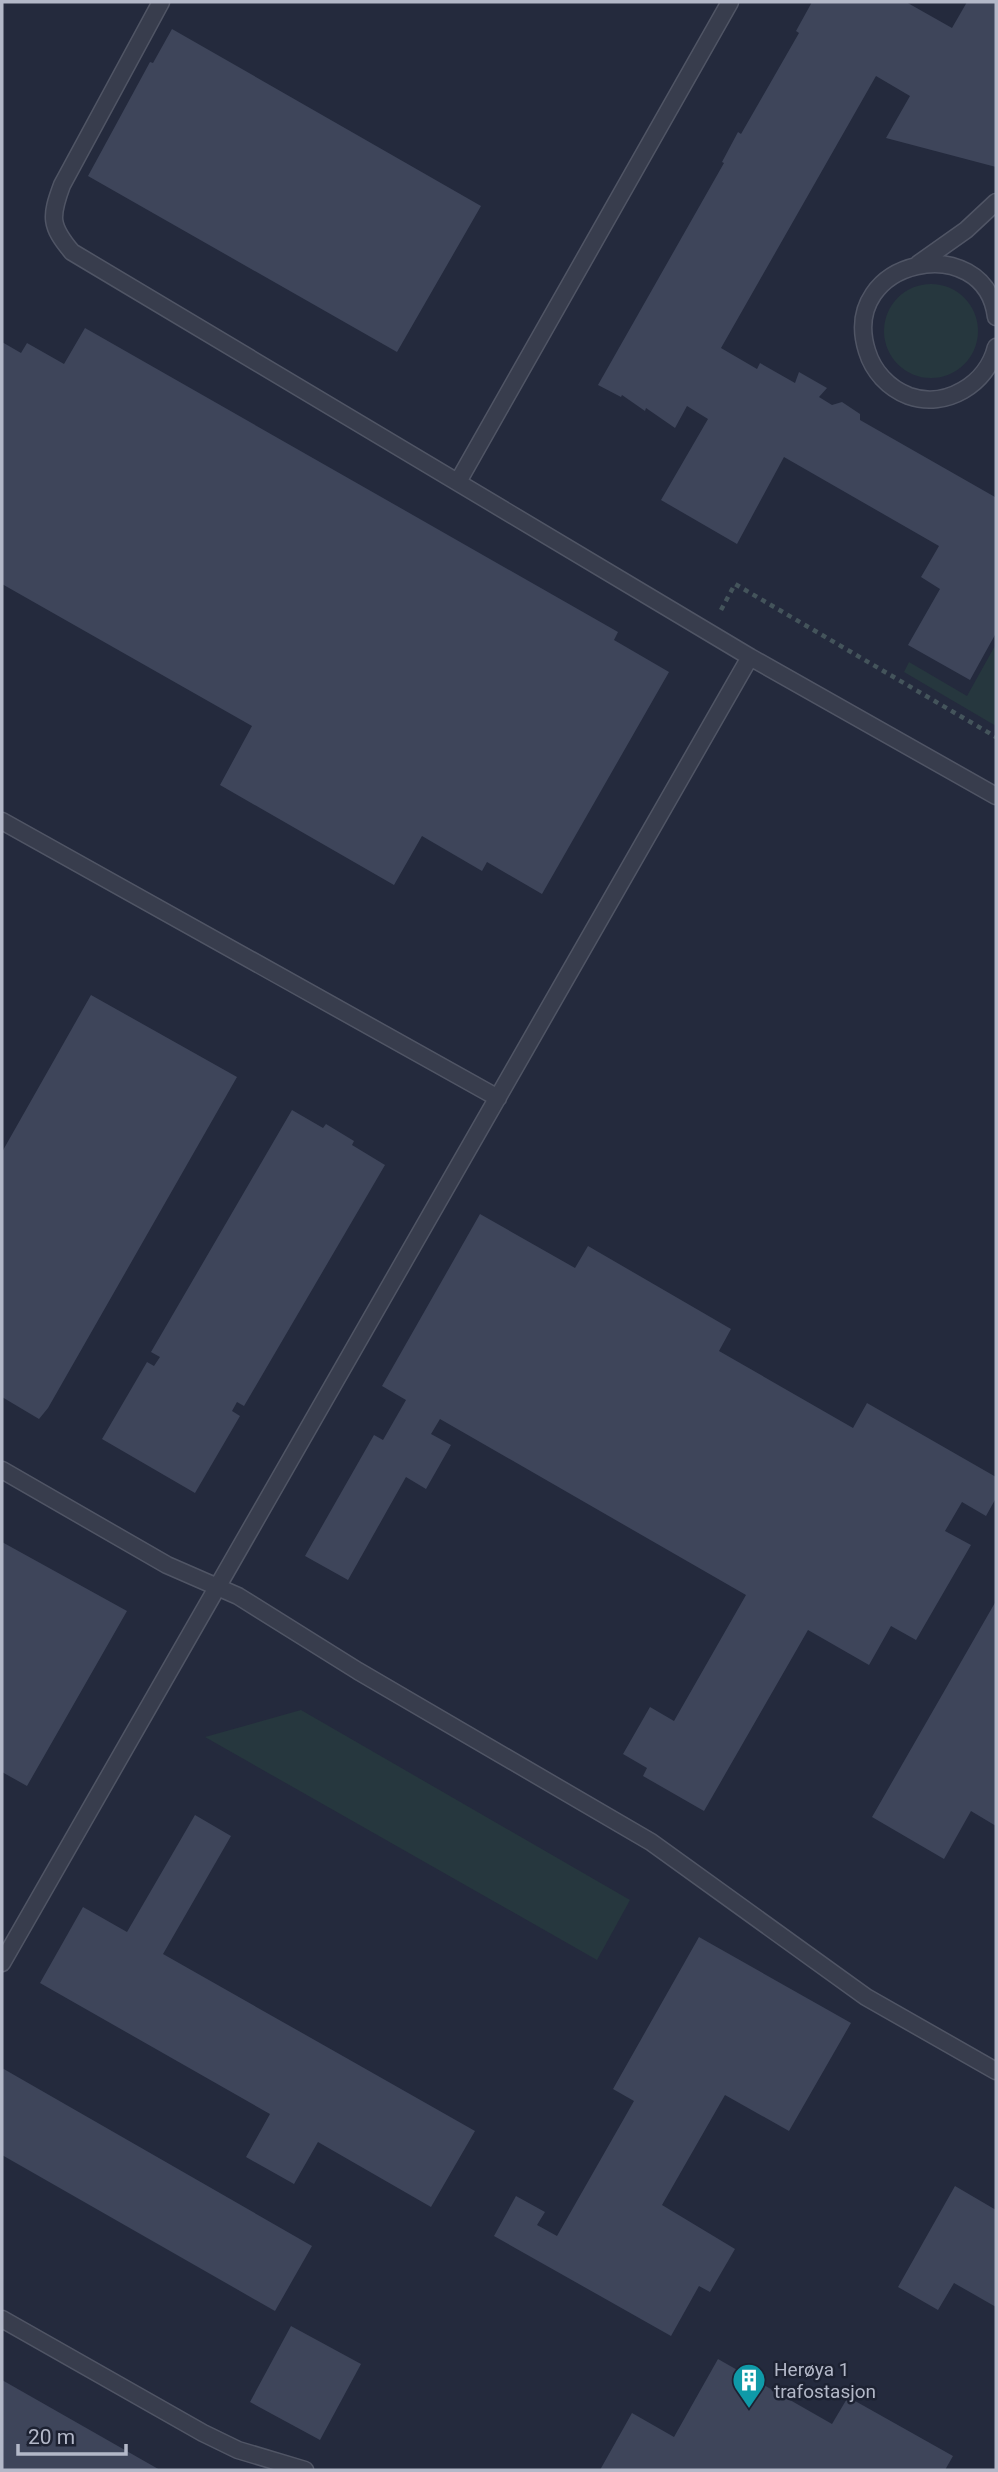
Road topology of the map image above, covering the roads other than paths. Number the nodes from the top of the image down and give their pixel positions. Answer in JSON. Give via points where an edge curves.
{"nodes":[{"id":1,"x":161,"y":2,"type":"edge"},
{"id":2,"x":730,"y":2,"type":"edge"},
{"id":3,"x":996,"y":202,"type":"edge"},
{"id":4,"x":918,"y":264,"type":"junction"},
{"id":5,"x":996,"y":310,"type":"edge"},
{"id":6,"x":996,"y":347,"type":"edge"},
{"id":7,"x":458,"y":480,"type":"junction"},
{"id":8,"x":751,"y":657,"type":"junction"},
{"id":9,"x":996,"y":796,"type":"edge"},
{"id":10,"x":2,"y":821,"type":"edge"},
{"id":11,"x":498,"y":1098,"type":"junction"},
{"id":12,"x":2,"y":1470,"type":"edge"},
{"id":13,"x":219,"y":1587,"type":"junction"},
{"id":14,"x":2,"y":1964,"type":"edge"},
{"id":15,"x":996,"y":2071,"type":"edge"},
{"id":16,"x":2,"y":2319,"type":"edge"},
{"id":17,"x":304,"y":2470,"type":"edge"}],
"edges":[{"from":1,"to":7,"type":"lane","via":[[62,185],[52,212],[57,234],[72,253]]},
{"from":2,"to":7,"type":"lane"},
{"from":3,"to":4,"type":"lane"},
{"from":4,"to":5,"type":"lane","via":[[947,265],[962,271],[986,291]]},
{"from":4,"to":6,"type":"lane","via":[[892,274],[874,293],[864,314],[862,337],[871,364],[888,385],[910,396],[939,399],[959,393],[981,377]]},
{"from":7,"to":8,"type":"lane"},
{"from":8,"to":9,"type":"lane"},
{"from":8,"to":11,"type":"lane"},
{"from":10,"to":11,"type":"lane"},
{"from":11,"to":13,"type":"lane"},
{"from":12,"to":13,"type":"lane","via":[[167,1565]]},
{"from":13,"to":14,"type":"lane"},
{"from":13,"to":15,"type":"lane","via":[[651,1842],[866,1997]]},
{"from":16,"to":17,"type":"lane","via":[[203,2433],[238,2450]]}]}
